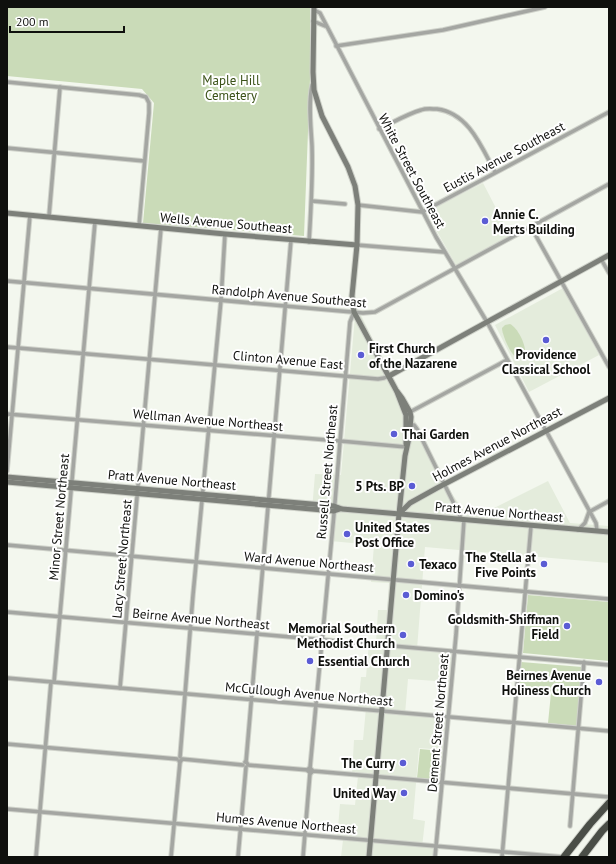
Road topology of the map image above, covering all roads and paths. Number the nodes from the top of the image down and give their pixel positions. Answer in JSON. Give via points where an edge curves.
{"nodes":[{"id":1,"x":545,"y":7,"type":"edge"},
{"id":2,"x":314,"y":8,"type":"edge"},
{"id":3,"x":314,"y":21,"type":"junction"},
{"id":4,"x":325,"y":26,"type":"junction"},
{"id":5,"x":336,"y":46,"type":"junction"},
{"id":6,"x":314,"y":77,"type":"junction"},
{"id":7,"x":7,"y":82,"type":"edge"},
{"id":8,"x":60,"y":87,"type":"junction"},
{"id":9,"x":609,"y":112,"type":"edge"},
{"id":10,"x":379,"y":129,"type":"junction"},
{"id":11,"x":7,"y":148,"type":"edge"},
{"id":12,"x":54,"y":153,"type":"junction"},
{"id":13,"x":144,"y":161,"type":"junction"},
{"id":14,"x":495,"y":172,"type":"junction"},
{"id":15,"x":609,"y":184,"type":"edge"},
{"id":16,"x":312,"y":201,"type":"junction"},
{"id":17,"x":345,"y":204,"type":"dead end"},
{"id":18,"x":358,"y":205,"type":"junction"},
{"id":19,"x":422,"y":212,"type":"junction"},
{"id":20,"x":7,"y":213,"type":"edge"},
{"id":21,"x":30,"y":215,"type":"junction"},
{"id":22,"x":49,"y":216,"type":"junction"},
{"id":23,"x":95,"y":222,"type":"junction"},
{"id":24,"x":139,"y":226,"type":"junction"},
{"id":25,"x":531,"y":227,"type":"junction"},
{"id":26,"x":161,"y":228,"type":"junction"},
{"id":27,"x":225,"y":234,"type":"junction"},
{"id":28,"x":291,"y":240,"type":"junction"},
{"id":29,"x":309,"y":242,"type":"junction"},
{"id":30,"x":357,"y":245,"type":"junction"},
{"id":31,"x":444,"y":252,"type":"junction"},
{"id":32,"x":609,"y":255,"type":"edge"},
{"id":33,"x":601,"y":259,"type":"junction"},
{"id":34,"x":455,"y":269,"type":"junction"},
{"id":35,"x":609,"y":273,"type":"edge"},
{"id":36,"x":562,"y":280,"type":"junction"},
{"id":37,"x":7,"y":281,"type":"edge"},
{"id":38,"x":23,"y":283,"type":"junction"},
{"id":39,"x":89,"y":289,"type":"junction"},
{"id":40,"x":155,"y":295,"type":"junction"},
{"id":41,"x":220,"y":300,"type":"junction"},
{"id":42,"x":286,"y":306,"type":"junction"},
{"id":43,"x":354,"y":312,"type":"junction"},
{"id":44,"x":487,"y":322,"type":"junction"},
{"id":45,"x":7,"y":347,"type":"edge"},
{"id":46,"x":18,"y":348,"type":"junction"},
{"id":47,"x":84,"y":354,"type":"junction"},
{"id":48,"x":149,"y":360,"type":"junction"},
{"id":49,"x":508,"y":360,"type":"junction"},
{"id":50,"x":215,"y":365,"type":"junction"},
{"id":51,"x":609,"y":366,"type":"edge"},
{"id":52,"x":280,"y":370,"type":"junction"},
{"id":53,"x":345,"y":376,"type":"junction"},
{"id":54,"x":389,"y":376,"type":"junction"},
{"id":55,"x":396,"y":390,"type":"junction"},
{"id":56,"x":609,"y":398,"type":"edge"},
{"id":57,"x":410,"y":412,"type":"junction"},
{"id":58,"x":9,"y":414,"type":"edge"},
{"id":59,"x":78,"y":419,"type":"junction"},
{"id":60,"x":143,"y":425,"type":"junction"},
{"id":61,"x":410,"y":425,"type":"junction"},
{"id":62,"x":209,"y":430,"type":"junction"},
{"id":63,"x":546,"y":431,"type":"junction"},
{"id":64,"x":275,"y":436,"type":"junction"},
{"id":65,"x":340,"y":441,"type":"junction"},
{"id":66,"x":406,"y":447,"type":"junction"},
{"id":67,"x":7,"y":471,"type":"edge"},
{"id":68,"x":7,"y":477,"type":"edge"},
{"id":69,"x":7,"y":482,"type":"edge"},
{"id":70,"x":445,"y":484,"type":"junction"},
{"id":71,"x":72,"y":485,"type":"junction"},
{"id":72,"x":138,"y":491,"type":"junction"},
{"id":73,"x":202,"y":497,"type":"junction"},
{"id":74,"x":609,"y":501,"type":"edge"},
{"id":75,"x":269,"y":502,"type":"junction"},
{"id":76,"x":334,"y":509,"type":"junction"},
{"id":77,"x":590,"y":512,"type":"junction"},
{"id":78,"x":399,"y":514,"type":"junction"},
{"id":79,"x":463,"y":520,"type":"junction"},
{"id":80,"x":531,"y":526,"type":"junction"},
{"id":81,"x":578,"y":530,"type":"junction"},
{"id":82,"x":597,"y":531,"type":"junction"},
{"id":83,"x":609,"y":532,"type":"edge"},
{"id":84,"x":7,"y":545,"type":"edge"},
{"id":85,"x":66,"y":550,"type":"junction"},
{"id":86,"x":132,"y":556,"type":"junction"},
{"id":87,"x":196,"y":562,"type":"junction"},
{"id":88,"x":263,"y":568,"type":"junction"},
{"id":89,"x":328,"y":574,"type":"junction"},
{"id":90,"x":394,"y":580,"type":"junction"},
{"id":91,"x":460,"y":585,"type":"junction"},
{"id":92,"x":525,"y":591,"type":"junction"},
{"id":93,"x":609,"y":599,"type":"edge"},
{"id":94,"x":7,"y":612,"type":"edge"},
{"id":95,"x":60,"y":617,"type":"junction"},
{"id":96,"x":126,"y":622,"type":"junction"},
{"id":97,"x":191,"y":628,"type":"junction"},
{"id":98,"x":257,"y":634,"type":"junction"},
{"id":99,"x":322,"y":640,"type":"junction"},
{"id":100,"x":388,"y":645,"type":"junction"},
{"id":101,"x":454,"y":651,"type":"junction"},
{"id":102,"x":519,"y":657,"type":"junction"},
{"id":103,"x":584,"y":662,"type":"junction"},
{"id":104,"x":609,"y":665,"type":"edge"},
{"id":105,"x":7,"y":678,"type":"edge"},
{"id":106,"x":52,"y":682,"type":"junction"},
{"id":107,"x":120,"y":688,"type":"junction"},
{"id":108,"x":186,"y":693,"type":"junction"},
{"id":109,"x":251,"y":699,"type":"junction"},
{"id":110,"x":316,"y":704,"type":"junction"},
{"id":111,"x":382,"y":710,"type":"junction"},
{"id":112,"x":448,"y":716,"type":"junction"},
{"id":113,"x":513,"y":722,"type":"junction"},
{"id":114,"x":579,"y":728,"type":"junction"},
{"id":115,"x":609,"y":731,"type":"edge"},
{"id":116,"x":7,"y":744,"type":"edge"},
{"id":117,"x":45,"y":747,"type":"junction"},
{"id":118,"x":180,"y":759,"type":"junction"},
{"id":119,"x":246,"y":765,"type":"junction"},
{"id":120,"x":310,"y":771,"type":"junction"},
{"id":121,"x":376,"y":777,"type":"junction"},
{"id":122,"x":442,"y":782,"type":"junction"},
{"id":123,"x":508,"y":788,"type":"junction"},
{"id":124,"x":573,"y":794,"type":"junction"},
{"id":125,"x":609,"y":797,"type":"edge"},
{"id":126,"x":609,"y":803,"type":"edge"},
{"id":127,"x":7,"y":809,"type":"edge"},
{"id":128,"x":40,"y":811,"type":"junction"},
{"id":129,"x":174,"y":823,"type":"junction"},
{"id":130,"x":609,"y":824,"type":"edge"},
{"id":131,"x":570,"y":826,"type":"dead end"},
{"id":132,"x":240,"y":829,"type":"junction"},
{"id":133,"x":305,"y":835,"type":"junction"},
{"id":134,"x":371,"y":840,"type":"junction"},
{"id":135,"x":436,"y":846,"type":"junction"},
{"id":136,"x":502,"y":852,"type":"junction"},
{"id":137,"x":36,"y":857,"type":"edge"},
{"id":138,"x":170,"y":857,"type":"edge"},
{"id":139,"x":238,"y":857,"type":"edge"},
{"id":140,"x":303,"y":857,"type":"edge"},
{"id":141,"x":369,"y":857,"type":"edge"},
{"id":142,"x":435,"y":857,"type":"edge"},
{"id":143,"x":502,"y":857,"type":"edge"},
{"id":144,"x":563,"y":857,"type":"edge"},
{"id":145,"x":582,"y":857,"type":"edge"}],
"edges":[{"from":1,"to":5,"type":"street","via":[[444,30]]},
{"from":2,"to":3,"type":"main road"},
{"from":2,"to":4,"type":"street","name":"White Street Southeast","via":[[320,13]]},
{"from":3,"to":4,"type":"street"},
{"from":3,"to":6,"type":"main road"},
{"from":4,"to":5,"type":"street","name":"White Street Southeast"},
{"from":5,"to":10,"type":"street","name":"White Street Southeast"},
{"from":6,"to":16,"type":"street","via":[[310,131]]},
{"from":6,"to":18,"type":"main road","via":[[314,90],[322,116],[348,167]]},
{"from":7,"to":8,"type":"street"},
{"from":8,"to":12,"type":"street"},
{"from":8,"to":13,"type":"street","via":[[146,97],[149,113]]},
{"from":9,"to":14,"type":"street","name":"Eustis Avenue Southeast"},
{"from":10,"to":14,"type":"street","via":[[422,109],[447,110],[466,124]]},
{"from":10,"to":19,"type":"street","name":"White Street Southeast"},
{"from":11,"to":12,"type":"street"},
{"from":12,"to":13,"type":"street"},
{"from":12,"to":22,"type":"street"},
{"from":13,"to":24,"type":"street"},
{"from":14,"to":19,"type":"street","name":"Eustis Avenue Southeast"},
{"from":15,"to":25,"type":"street","name":"Randolph Avenue Southeast"},
{"from":16,"to":17,"type":"street"},
{"from":16,"to":29,"type":"street"},
{"from":18,"to":19,"type":"street"},
{"from":18,"to":30,"type":"main road"},
{"from":19,"to":31,"type":"street","name":"White Street Southeast"},
{"from":20,"to":21,"type":"main road","name":"Wells Avenue Southeast"},
{"from":21,"to":22,"type":"main road","name":"Wells Avenue Southeast"},
{"from":21,"to":38,"type":"street"},
{"from":22,"to":23,"type":"main road","name":"Wells Avenue Southeast"},
{"from":23,"to":24,"type":"main road","name":"Wells Avenue Southeast"},
{"from":23,"to":39,"type":"street","name":"Minor Street Northeast"},
{"from":24,"to":26,"type":"main road","name":"Wells Avenue Southeast"},
{"from":25,"to":34,"type":"street","name":"Randolph Avenue Southeast"},
{"from":25,"to":36,"type":"street"},
{"from":26,"to":27,"type":"main road","name":"Wells Avenue Southeast"},
{"from":26,"to":40,"type":"street","name":"Lacy Street Northeast"},
{"from":27,"to":28,"type":"main road","name":"Wells Avenue Southeast"},
{"from":27,"to":41,"type":"street"},
{"from":28,"to":29,"type":"main road","name":"Wells Avenue Southeast"},
{"from":28,"to":42,"type":"street"},
{"from":29,"to":30,"type":"main road","name":"Wells Avenue Southeast"},
{"from":30,"to":31,"type":"street","name":"Wells Avenue Southeast"},
{"from":30,"to":43,"type":"main road","via":[[352,296]]},
{"from":31,"to":34,"type":"street","name":"White Street Southeast"},
{"from":32,"to":33,"type":"main road","name":"Clinton Avenue East"},
{"from":33,"to":35,"type":"street"},
{"from":33,"to":36,"type":"main road","name":"Clinton Avenue East"},
{"from":34,"to":43,"type":"street","name":"Randolph Avenue Southeast","via":[[375,312]]},
{"from":34,"to":44,"type":"street","name":"White Street Southeast"},
{"from":36,"to":44,"type":"main road","name":"Clinton Avenue East"},
{"from":36,"to":51,"type":"street"},
{"from":37,"to":38,"type":"street","name":"Randolph Avenue Southeast"},
{"from":38,"to":39,"type":"street","name":"Randolph Avenue Southeast"},
{"from":38,"to":46,"type":"street"},
{"from":39,"to":40,"type":"street","name":"Randolph Avenue Southeast"},
{"from":39,"to":47,"type":"street","name":"Minor Street Northeast"},
{"from":40,"to":41,"type":"street","name":"Randolph Avenue Southeast"},
{"from":40,"to":48,"type":"street","name":"Lacy Street Northeast"},
{"from":41,"to":42,"type":"street","name":"Randolph Avenue Southeast"},
{"from":41,"to":50,"type":"street"},
{"from":42,"to":43,"type":"street","name":"Randolph Avenue Southeast"},
{"from":42,"to":52,"type":"street"},
{"from":43,"to":53,"type":"street","name":"Russell Street Northeast","via":[[350,322]]},
{"from":43,"to":54,"type":"main road"},
{"from":44,"to":49,"type":"street","name":"White Street Southeast"},
{"from":44,"to":54,"type":"main road","name":"Clinton Avenue East"},
{"from":45,"to":46,"type":"street","name":"Clinton Avenue East"},
{"from":46,"to":47,"type":"street","name":"Clinton Avenue East"},
{"from":46,"to":58,"type":"street"},
{"from":47,"to":48,"type":"street","name":"Clinton Avenue East"},
{"from":47,"to":59,"type":"street","name":"Minor Street Northeast"},
{"from":48,"to":50,"type":"street","name":"Clinton Avenue East"},
{"from":48,"to":60,"type":"street","name":"Lacy Street Northeast"},
{"from":49,"to":57,"type":"street"},
{"from":49,"to":63,"type":"street","name":"White Street Southeast"},
{"from":50,"to":52,"type":"street","name":"Clinton Avenue East"},
{"from":50,"to":62,"type":"street"},
{"from":52,"to":53,"type":"street","name":"Clinton Avenue East"},
{"from":52,"to":64,"type":"street"},
{"from":53,"to":54,"type":"street","name":"Clinton Avenue East","via":[[378,379]]},
{"from":53,"to":65,"type":"street","name":"Russell Street Northeast"},
{"from":54,"to":55,"type":"main road"},
{"from":55,"to":57,"type":"main road"},
{"from":55,"to":66,"type":"main road","via":[[406,415]]},
{"from":56,"to":63,"type":"main road","name":"Holmes Avenue Northeast"},
{"from":57,"to":61,"type":"main road"},
{"from":58,"to":59,"type":"street","name":"Wellman Avenue Northeast"},
{"from":58,"to":67,"type":"street"},
{"from":59,"to":60,"type":"street","name":"Wellman Avenue Northeast"},
{"from":59,"to":71,"type":"street","name":"Minor Street Northeast"},
{"from":60,"to":62,"type":"street","name":"Wellman Avenue Northeast"},
{"from":60,"to":72,"type":"street","name":"Lacy Street Northeast"},
{"from":61,"to":66,"type":"main road"},
{"from":61,"to":70,"type":"street","name":"Dement Street Northeast","via":[[417,429]]},
{"from":62,"to":64,"type":"street","name":"Wellman Avenue Northeast"},
{"from":62,"to":73,"type":"street"},
{"from":63,"to":70,"type":"main road","name":"Holmes Avenue Northeast"},
{"from":63,"to":77,"type":"street","name":"White Street Southeast"},
{"from":64,"to":65,"type":"street","name":"Wellman Avenue Northeast"},
{"from":64,"to":75,"type":"street"},
{"from":65,"to":66,"type":"street","name":"Wellman Avenue Northeast"},
{"from":65,"to":76,"type":"street","name":"Russell Street Northeast"},
{"from":66,"to":78,"type":"main road"},
{"from":68,"to":71,"type":"main road","name":"Pratt Avenue Northeast"},
{"from":69,"to":71,"type":"main road","name":"Pratt Avenue Northeast"},
{"from":70,"to":78,"type":"main road","name":"Holmes Avenue Northeast","via":[[410,503]]},
{"from":70,"to":79,"type":"street","name":"Dement Street Northeast"},
{"from":71,"to":72,"type":"main road","name":"Pratt Avenue Northeast"},
{"from":71,"to":85,"type":"street","name":"Minor Street Northeast"},
{"from":72,"to":73,"type":"main road","name":"Pratt Avenue Northeast"},
{"from":72,"to":86,"type":"street","name":"Lacy Street Northeast"},
{"from":73,"to":75,"type":"main road","name":"Pratt Avenue Northeast"},
{"from":73,"to":87,"type":"street"},
{"from":74,"to":77,"type":"street"},
{"from":75,"to":76,"type":"main road","name":"Pratt Avenue Northeast"},
{"from":75,"to":88,"type":"street"},
{"from":76,"to":78,"type":"main road","name":"Pratt Avenue Northeast"},
{"from":76,"to":89,"type":"street","name":"Russell Street Northeast"},
{"from":77,"to":81,"type":"street"},
{"from":77,"to":82,"type":"street","name":"White Street Southeast"},
{"from":78,"to":79,"type":"main road","name":"Pratt Avenue Northeast"},
{"from":78,"to":90,"type":"main road"},
{"from":79,"to":80,"type":"main road","name":"Pratt Avenue Northeast"},
{"from":79,"to":91,"type":"street","name":"Dement Street Northeast"},
{"from":80,"to":81,"type":"main road","name":"Pratt Avenue Northeast"},
{"from":80,"to":92,"type":"street"},
{"from":81,"to":82,"type":"main road","name":"Pratt Avenue Northeast"},
{"from":82,"to":83,"type":"main road","name":"Pratt Avenue Northeast"},
{"from":84,"to":85,"type":"street","name":"Ward Avenue Northeast"},
{"from":85,"to":86,"type":"street","name":"Ward Avenue Northeast"},
{"from":85,"to":95,"type":"street","name":"Minor Street Northeast"},
{"from":86,"to":87,"type":"street","name":"Ward Avenue Northeast"},
{"from":86,"to":96,"type":"street","name":"Lacy Street Northeast"},
{"from":87,"to":88,"type":"street","name":"Ward Avenue Northeast"},
{"from":87,"to":97,"type":"street"},
{"from":88,"to":89,"type":"street","name":"Ward Avenue Northeast"},
{"from":88,"to":98,"type":"street"},
{"from":89,"to":90,"type":"street","name":"Ward Avenue Northeast"},
{"from":89,"to":99,"type":"street","name":"Russell Street Northeast"},
{"from":90,"to":91,"type":"street","name":"Ward Avenue Northeast"},
{"from":90,"to":100,"type":"main road"},
{"from":91,"to":92,"type":"street","name":"Ward Avenue Northeast"},
{"from":91,"to":101,"type":"street","name":"Dement Street Northeast"},
{"from":92,"to":93,"type":"street","name":"Ward Avenue Northeast"},
{"from":92,"to":102,"type":"street"},
{"from":94,"to":95,"type":"street","name":"Beirne Avenue Northeast"},
{"from":95,"to":96,"type":"street","name":"Beirne Avenue Northeast"},
{"from":95,"to":106,"type":"street","name":"Minor Street Northeast"},
{"from":96,"to":97,"type":"street","name":"Beirne Avenue Northeast"},
{"from":96,"to":107,"type":"street","name":"Lacy Street Northeast"},
{"from":97,"to":98,"type":"street","name":"Beirne Avenue Northeast"},
{"from":97,"to":108,"type":"street"},
{"from":98,"to":99,"type":"street","name":"Beirne Avenue Northeast"},
{"from":98,"to":109,"type":"street"},
{"from":99,"to":100,"type":"street","name":"Beirne Avenue Northeast"},
{"from":99,"to":110,"type":"street","name":"Russell Street Northeast"},
{"from":100,"to":101,"type":"street","name":"Beirne Avenue Northeast"},
{"from":100,"to":111,"type":"main road"},
{"from":101,"to":102,"type":"street","name":"Beirne Avenue Northeast"},
{"from":101,"to":112,"type":"street","name":"Dement Street Northeast"},
{"from":102,"to":103,"type":"street","name":"Beirne Avenue Northeast"},
{"from":102,"to":113,"type":"street"},
{"from":103,"to":104,"type":"street","name":"Beirne Avenue Northeast"},
{"from":103,"to":114,"type":"street"},
{"from":105,"to":106,"type":"street","name":"McCullough Avenue Northeast"},
{"from":106,"to":107,"type":"street","name":"McCullough Avenue Northeast"},
{"from":106,"to":117,"type":"street","name":"Minor Street Northeast"},
{"from":107,"to":108,"type":"street","name":"McCullough Avenue Northeast"},
{"from":108,"to":109,"type":"street","name":"McCullough Avenue Northeast"},
{"from":108,"to":118,"type":"street"},
{"from":109,"to":110,"type":"street","name":"McCullough Avenue Northeast"},
{"from":109,"to":119,"type":"street"},
{"from":110,"to":111,"type":"street","name":"McCullough Avenue Northeast"},
{"from":110,"to":120,"type":"street","name":"Russell Street Northeast"},
{"from":111,"to":112,"type":"street","name":"McCullough Avenue Northeast"},
{"from":111,"to":121,"type":"main road"},
{"from":112,"to":113,"type":"street","name":"McCullough Avenue Northeast"},
{"from":112,"to":122,"type":"street","name":"Dement Street Northeast"},
{"from":113,"to":114,"type":"street","name":"McCullough Avenue Northeast"},
{"from":113,"to":123,"type":"street"},
{"from":114,"to":115,"type":"street","name":"McCullough Avenue Northeast"},
{"from":114,"to":124,"type":"street"},
{"from":116,"to":117,"type":"street"},
{"from":117,"to":118,"type":"street"},
{"from":117,"to":128,"type":"street","name":"Minor Street Northeast"},
{"from":118,"to":119,"type":"street"},
{"from":118,"to":129,"type":"street"},
{"from":119,"to":120,"type":"street"},
{"from":119,"to":132,"type":"street"},
{"from":120,"to":121,"type":"street"},
{"from":120,"to":133,"type":"street","name":"Russell Street Northeast"},
{"from":121,"to":122,"type":"street"},
{"from":121,"to":134,"type":"main road"},
{"from":122,"to":123,"type":"street"},
{"from":122,"to":135,"type":"street","name":"Dement Street Northeast"},
{"from":123,"to":124,"type":"street"},
{"from":123,"to":136,"type":"street"},
{"from":124,"to":125,"type":"street"},
{"from":124,"to":131,"type":"street"},
{"from":126,"to":144,"type":"highway"},
{"from":127,"to":128,"type":"street","name":"Humes Avenue Northeast"},
{"from":128,"to":129,"type":"street","name":"Humes Avenue Northeast"},
{"from":128,"to":137,"type":"street","name":"Minor Street Northeast"},
{"from":129,"to":132,"type":"street","name":"Humes Avenue Northeast"},
{"from":129,"to":138,"type":"street"},
{"from":130,"to":145,"type":"highway"},
{"from":132,"to":133,"type":"street","name":"Humes Avenue Northeast"},
{"from":132,"to":139,"type":"street"},
{"from":133,"to":134,"type":"street","name":"Humes Avenue Northeast"},
{"from":133,"to":140,"type":"street","name":"Russell Street Northeast"},
{"from":134,"to":135,"type":"street","name":"Humes Avenue Northeast"},
{"from":134,"to":141,"type":"main road"},
{"from":135,"to":136,"type":"street","name":"Humes Avenue Northeast"},
{"from":135,"to":142,"type":"street","name":"Dement Street Northeast"},
{"from":136,"to":143,"type":"street"},
{"from":136,"to":144,"type":"street","name":"Humes Avenue Northeast"}]}
